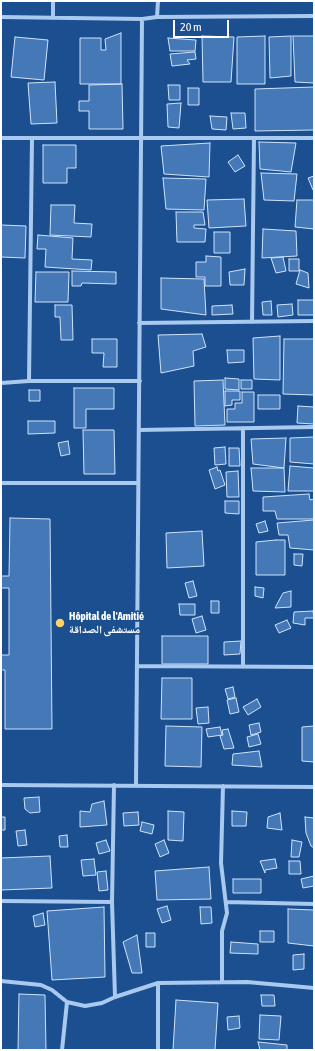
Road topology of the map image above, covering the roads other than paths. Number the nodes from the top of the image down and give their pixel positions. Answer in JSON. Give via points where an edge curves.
{"nodes":[{"id":1,"x":53,"y":1,"type":"edge"},
{"id":2,"x":158,"y":1,"type":"edge"},
{"id":3,"x":314,"y":16,"type":"edge"},
{"id":4,"x":1,"y":17,"type":"edge"},
{"id":5,"x":157,"y":17,"type":"junction"},
{"id":6,"x":53,"y":18,"type":"junction"},
{"id":7,"x":142,"y":19,"type":"junction"},
{"id":8,"x":142,"y":137,"type":"junction"},
{"id":9,"x":1,"y":138,"type":"edge"},
{"id":10,"x":32,"y":138,"type":"junction"},
{"id":11,"x":254,"y":138,"type":"junction"},
{"id":12,"x":314,"y":138,"type":"edge"},
{"id":13,"x":314,"y":321,"type":"edge"},
{"id":14,"x":252,"y":322,"type":"junction"},
{"id":15,"x":140,"y":323,"type":"junction"},
{"id":16,"x":29,"y":381,"type":"junction"},
{"id":17,"x":140,"y":381,"type":"junction"},
{"id":18,"x":1,"y":383,"type":"edge"},
{"id":19,"x":314,"y":427,"type":"edge"},
{"id":20,"x":243,"y":428,"type":"junction"},
{"id":21,"x":139,"y":430,"type":"junction"},
{"id":22,"x":1,"y":483,"type":"edge"},
{"id":23,"x":137,"y":483,"type":"junction"},
{"id":24,"x":137,"y":666,"type":"junction"},
{"id":25,"x":243,"y":667,"type":"junction"},
{"id":26,"x":314,"y":667,"type":"edge"},
{"id":27,"x":1,"y":785,"type":"edge"},
{"id":28,"x":114,"y":785,"type":"junction"},
{"id":29,"x":136,"y":785,"type":"junction"},
{"id":30,"x":223,"y":786,"type":"junction"},
{"id":31,"x":314,"y":787,"type":"edge"},
{"id":32,"x":1,"y":901,"type":"edge"},
{"id":33,"x":112,"y":902,"type":"junction"},
{"id":34,"x":226,"y":902,"type":"junction"},
{"id":35,"x":314,"y":904,"type":"edge"},
{"id":36,"x":1,"y":981,"type":"edge"},
{"id":37,"x":222,"y":982,"type":"junction"},
{"id":38,"x":158,"y":983,"type":"junction"},
{"id":39,"x":314,"y":988,"type":"edge"},
{"id":40,"x":115,"y":997,"type":"junction"},
{"id":41,"x":67,"y":1002,"type":"junction"},
{"id":42,"x":62,"y":1050,"type":"edge"},
{"id":43,"x":158,"y":1050,"type":"edge"}],
"edges":[{"from":1,"to":6,"type":"street"},
{"from":2,"to":5,"type":"street"},
{"from":3,"to":5,"type":"street"},
{"from":4,"to":6,"type":"street"},
{"from":5,"to":7,"type":"street"},
{"from":6,"to":7,"type":"street"},
{"from":7,"to":8,"type":"street"},
{"from":8,"to":10,"type":"street"},
{"from":8,"to":11,"type":"street"},
{"from":8,"to":15,"type":"street"},
{"from":9,"to":10,"type":"street"},
{"from":10,"to":16,"type":"street"},
{"from":11,"to":12,"type":"street"},
{"from":11,"to":14,"type":"street"},
{"from":13,"to":14,"type":"street"},
{"from":14,"to":15,"type":"street"},
{"from":15,"to":17,"type":"street"},
{"from":16,"to":17,"type":"street"},
{"from":16,"to":18,"type":"street"},
{"from":17,"to":21,"type":"street"},
{"from":19,"to":20,"type":"street"},
{"from":20,"to":21,"type":"street"},
{"from":20,"to":25,"type":"street"},
{"from":21,"to":23,"type":"street"},
{"from":22,"to":23,"type":"street"},
{"from":23,"to":24,"type":"street"},
{"from":24,"to":25,"type":"street"},
{"from":24,"to":29,"type":"street"},
{"from":25,"to":26,"type":"street"},
{"from":27,"to":28,"type":"street"},
{"from":28,"to":29,"type":"street"},
{"from":28,"to":33,"type":"street"},
{"from":29,"to":30,"type":"street"},
{"from":30,"to":31,"type":"street"},
{"from":30,"to":34,"type":"street","via":[[221,863]]},
{"from":32,"to":33,"type":"street"},
{"from":33,"to":40,"type":"street"},
{"from":34,"to":35,"type":"street"},
{"from":34,"to":37,"type":"street","via":[[227,913],[222,931]]},
{"from":36,"to":41,"type":"street","via":[[41,985]]},
{"from":37,"to":38,"type":"street"},
{"from":37,"to":39,"type":"street"},
{"from":38,"to":40,"type":"street"},
{"from":38,"to":43,"type":"street"},
{"from":40,"to":41,"type":"street","via":[[102,1003],[84,1006]]},
{"from":41,"to":42,"type":"street"}]}
